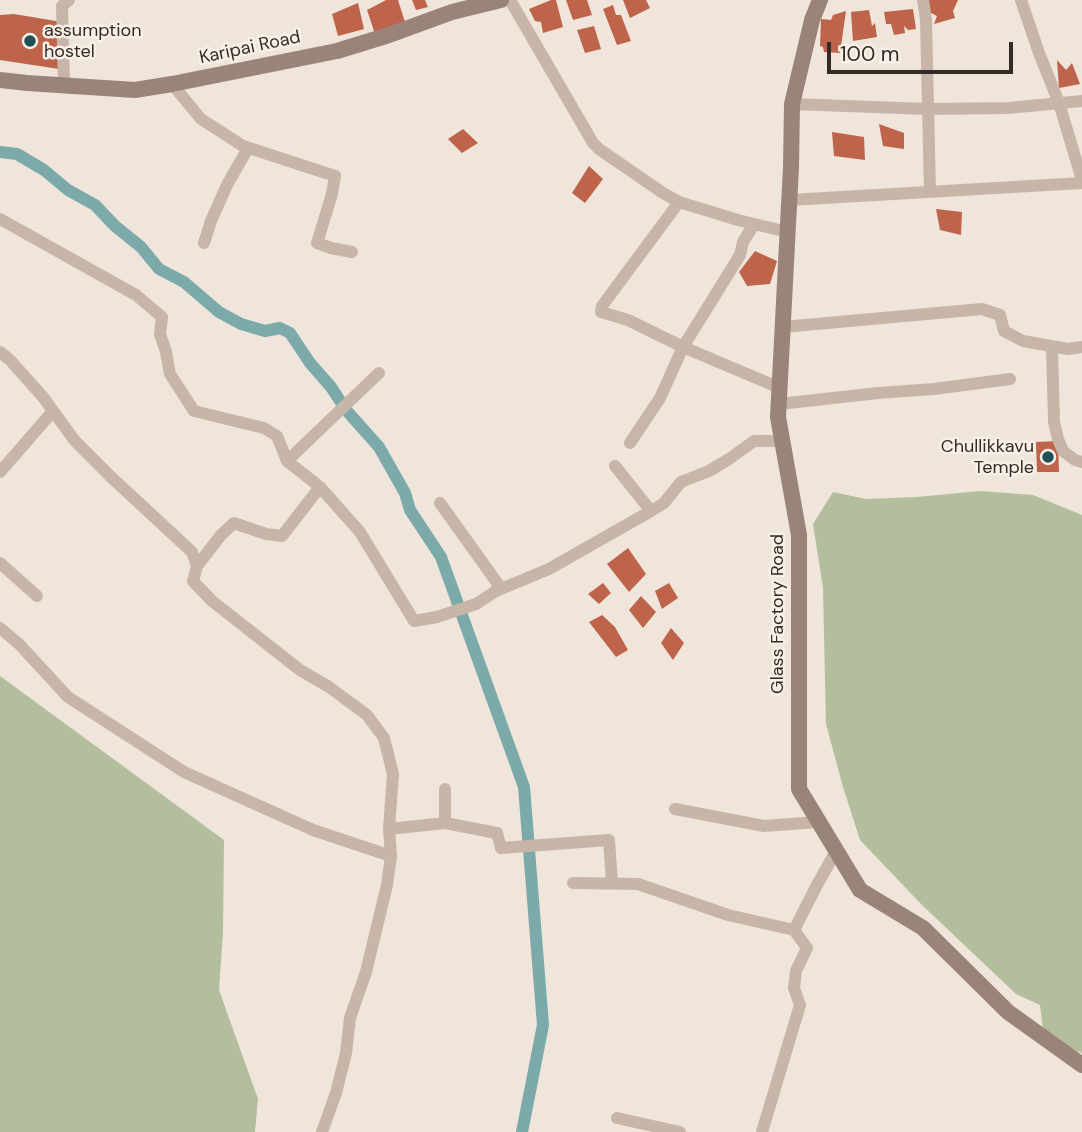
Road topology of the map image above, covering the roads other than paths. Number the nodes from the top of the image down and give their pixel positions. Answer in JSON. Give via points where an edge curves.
{"nodes":[{"id":1,"x":69,"y":0,"type":"edge"},
{"id":2,"x":501,"y":0,"type":"edge"},
{"id":3,"x":510,"y":0,"type":"edge"},
{"id":4,"x":820,"y":0,"type":"edge"},
{"id":5,"x":923,"y":0,"type":"edge"},
{"id":6,"x":1021,"y":0,"type":"edge"},
{"id":7,"x":0,"y":80,"type":"edge"},
{"id":8,"x":172,"y":84,"type":"junction"},
{"id":9,"x":64,"y":86,"type":"junction"},
{"id":10,"x":1082,"y":101,"type":"edge"},
{"id":11,"x":1059,"y":103,"type":"junction"},
{"id":12,"x":792,"y":104,"type":"junction"},
{"id":13,"x":928,"y":109,"type":"junction"},
{"id":14,"x":248,"y":148,"type":"junction"},
{"id":15,"x":1082,"y":181,"type":"edge"},
{"id":16,"x":930,"y":192,"type":"junction"},
{"id":17,"x":790,"y":200,"type":"junction"},
{"id":18,"x":679,"y":202,"type":"junction"},
{"id":19,"x":0,"y":219,"type":"edge"},
{"id":20,"x":754,"y":224,"type":"junction"},
{"id":21,"x":788,"y":232,"type":"junction"},
{"id":22,"x":204,"y":243,"type":"dead end"},
{"id":23,"x":352,"y":252,"type":"dead end"},
{"id":24,"x":783,"y":327,"type":"junction"},
{"id":25,"x":1052,"y":346,"type":"junction"},
{"id":26,"x":683,"y":347,"type":"junction"},
{"id":27,"x":1082,"y":347,"type":"edge"},
{"id":28,"x":0,"y":352,"type":"edge"},
{"id":29,"x":379,"y":373,"type":"dead end"},
{"id":30,"x":1010,"y":379,"type":"dead end"},
{"id":31,"x":779,"y":396,"type":"junction"},
{"id":32,"x":53,"y":411,"type":"junction"},
{"id":33,"x":782,"y":441,"type":"junction"},
{"id":34,"x":630,"y":443,"type":"dead end"},
{"id":35,"x":287,"y":461,"type":"junction"},
{"id":36,"x":1082,"y":462,"type":"edge"},
{"id":37,"x":615,"y":466,"type":"dead end"},
{"id":38,"x":0,"y":472,"type":"edge"},
{"id":39,"x":320,"y":487,"type":"junction"},
{"id":40,"x":440,"y":503,"type":"dead end"},
{"id":41,"x":651,"y":512,"type":"junction"},
{"id":42,"x":0,"y":563,"type":"edge"},
{"id":43,"x":197,"y":566,"type":"junction"},
{"id":44,"x":496,"y":591,"type":"junction"},
{"id":45,"x":37,"y":596,"type":"dead end"},
{"id":46,"x":0,"y":628,"type":"edge"},
{"id":47,"x":445,"y":789,"type":"dead end"},
{"id":48,"x":675,"y":809,"type":"dead end"},
{"id":49,"x":818,"y":822,"type":"junction"},
{"id":50,"x":445,"y":823,"type":"junction"},
{"id":51,"x":389,"y":829,"type":"junction"},
{"id":52,"x":836,"y":851,"type":"junction"},
{"id":53,"x":391,"y":856,"type":"junction"},
{"id":54,"x":573,"y":883,"type":"dead end"},
{"id":55,"x":612,"y":883,"type":"junction"},
{"id":56,"x":794,"y":930,"type":"junction"},
{"id":57,"x":1082,"y":1065,"type":"edge"},
{"id":58,"x":617,"y":1118,"type":"dead end"},
{"id":59,"x":322,"y":1132,"type":"edge"},
{"id":60,"x":680,"y":1132,"type":"edge"},
{"id":61,"x":762,"y":1132,"type":"edge"}],
"edges":[{"from":1,"to":9,"type":"street","via":[[62,6]]},
{"from":2,"to":8,"type":"main road","name":"Karipai Road","via":[[337,51]]},
{"from":3,"to":18,"type":"street","via":[[593,143]]},
{"from":4,"to":12,"type":"main road","name":"Glass Factory Road"},
{"from":5,"to":13,"type":"street"},
{"from":6,"to":11,"type":"street"},
{"from":7,"to":9,"type":"main road","name":"Karipai Road"},
{"from":8,"to":9,"type":"main road","name":"Karipai Road","via":[[135,90]]},
{"from":8,"to":14,"type":"street","via":[[201,118]]},
{"from":10,"to":11,"type":"street"},
{"from":11,"to":13,"type":"street"},
{"from":11,"to":15,"type":"street"},
{"from":12,"to":13,"type":"street"},
{"from":12,"to":17,"type":"main road","name":"Glass Factory Road"},
{"from":13,"to":16,"type":"street"},
{"from":14,"to":22,"type":"street","via":[[227,185]]},
{"from":14,"to":23,"type":"street","via":[[335,176],[317,243]]},
{"from":15,"to":16,"type":"street"},
{"from":16,"to":17,"type":"street"},
{"from":17,"to":21,"type":"main road","name":"Glass Factory Road"},
{"from":18,"to":20,"type":"street"},
{"from":18,"to":26,"type":"street","via":[[601,312]]},
{"from":19,"to":35,"type":"street","via":[[136,295],[162,317],[160,334],[170,374],[194,411],[264,428],[277,436]]},
{"from":20,"to":21,"type":"street"},
{"from":20,"to":26,"type":"street"},
{"from":21,"to":24,"type":"main road","name":"Glass Factory Road"},
{"from":24,"to":25,"type":"street","via":[[982,309],[1000,315],[1004,331],[1023,341]]},
{"from":24,"to":31,"type":"main road","name":"Glass Factory Road"},
{"from":25,"to":27,"type":"street"},
{"from":25,"to":36,"type":"street","via":[[1058,439],[1063,451]]},
{"from":26,"to":31,"type":"street"},
{"from":26,"to":34,"type":"street","via":[[660,398]]},
{"from":28,"to":32,"type":"street"},
{"from":29,"to":35,"type":"street"},
{"from":30,"to":31,"type":"street","via":[[934,390]]},
{"from":31,"to":33,"type":"main road","name":"Glass Factory Road"},
{"from":32,"to":38,"type":"street"},
{"from":32,"to":43,"type":"street","via":[[110,476],[192,552]]},
{"from":33,"to":41,"type":"street","via":[[754,440],[709,471],[681,482]]},
{"from":33,"to":49,"type":"main road","name":"Glass Factory Road","via":[[799,535],[799,789]]},
{"from":35,"to":39,"type":"street"},
{"from":37,"to":41,"type":"street"},
{"from":39,"to":43,"type":"street","via":[[282,536],[234,523]]},
{"from":39,"to":44,"type":"street","via":[[360,532],[414,621],[476,604]]},
{"from":40,"to":44,"type":"street","via":[[498,584]]},
{"from":41,"to":44,"type":"street","via":[[549,569]]},
{"from":42,"to":45,"type":"street"},
{"from":43,"to":51,"type":"street","via":[[193,581],[212,601],[367,715],[384,738],[393,774]]},
{"from":46,"to":53,"type":"street","via":[[68,697],[184,772],[313,830]]},
{"from":47,"to":50,"type":"street"},
{"from":48,"to":49,"type":"street","via":[[764,826]]},
{"from":49,"to":52,"type":"main road","name":"Glass Factory Road"},
{"from":50,"to":51,"type":"street"},
{"from":50,"to":55,"type":"street","via":[[497,833],[501,848],[609,840]]},
{"from":51,"to":53,"type":"street"},
{"from":52,"to":56,"type":"street"},
{"from":52,"to":57,"type":"main road","name":"Glass Factory Road","via":[[860,890],[923,928],[1007,1012]]},
{"from":53,"to":59,"type":"street","via":[[336,1093]]},
{"from":54,"to":55,"type":"street"},
{"from":55,"to":56,"type":"street","via":[[638,884],[729,915]]},
{"from":56,"to":61,"type":"street","via":[[807,948],[796,971],[794,989],[800,1005]]},
{"from":58,"to":60,"type":"street"}]}
